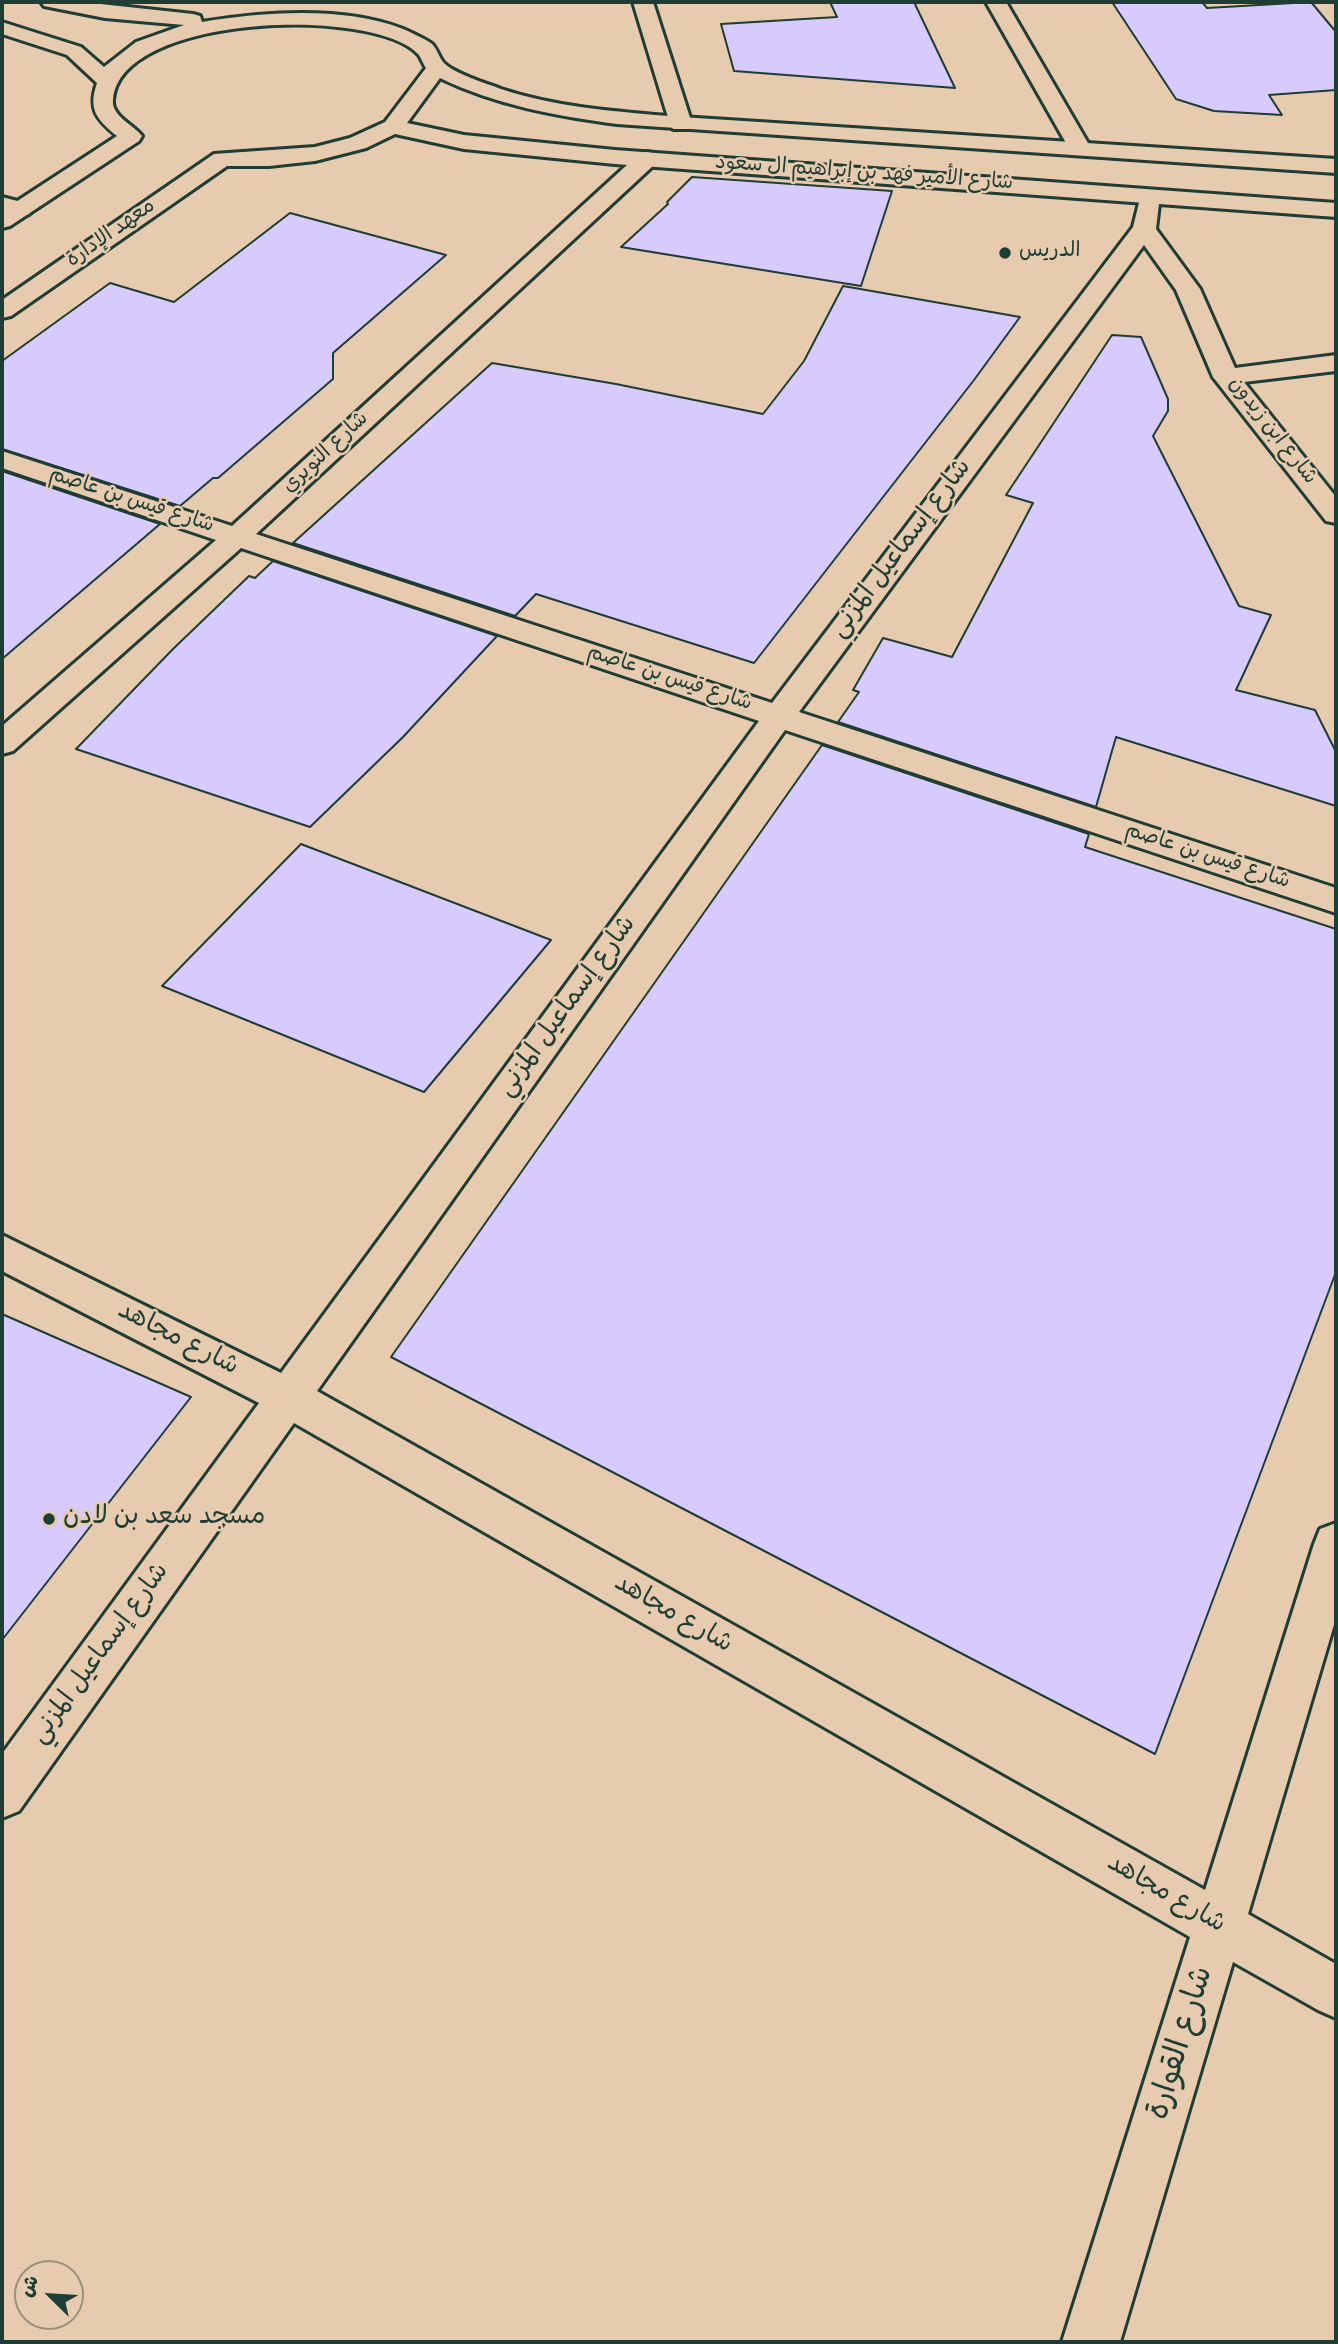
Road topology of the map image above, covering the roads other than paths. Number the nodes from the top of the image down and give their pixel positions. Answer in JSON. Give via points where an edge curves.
{"nodes":[{"id":1,"x":51,"y":2,"type":"edge"},
{"id":2,"x":643,"y":2,"type":"edge"},
{"id":3,"x":996,"y":2,"type":"edge"},
{"id":4,"x":205,"y":21,"type":"junction"},
{"id":5,"x":2,"y":28,"type":"edge"},
{"id":6,"x":436,"y":68,"type":"junction"},
{"id":7,"x":106,"y":79,"type":"junction"},
{"id":8,"x":681,"y":124,"type":"junction"},
{"id":9,"x":393,"y":127,"type":"junction"},
{"id":10,"x":1081,"y":150,"type":"junction"},
{"id":11,"x":647,"y":159,"type":"junction"},
{"id":12,"x":1336,"y":166,"type":"edge"},
{"id":13,"x":1336,"y":210,"type":"edge"},
{"id":14,"x":8,"y":212,"type":"edge"},
{"id":15,"x":1146,"y":212,"type":"junction"},
{"id":16,"x":2,"y":311,"type":"edge"},
{"id":17,"x":1336,"y":363,"type":"edge"},
{"id":18,"x":1226,"y":377,"type":"junction"},
{"id":19,"x":2,"y":459,"type":"edge"},
{"id":20,"x":1336,"y":515,"type":"edge"},
{"id":21,"x":236,"y":537,"type":"junction"},
{"id":22,"x":779,"y":716,"type":"junction"},
{"id":23,"x":2,"y":743,"type":"edge"},
{"id":24,"x":1336,"y":901,"type":"edge"},
{"id":25,"x":2,"y":1252,"type":"edge"},
{"id":26,"x":288,"y":1397,"type":"junction"},
{"id":27,"x":1336,"y":1544,"type":"edge"},
{"id":28,"x":2,"y":1794,"type":"edge"},
{"id":29,"x":1220,"y":1928,"type":"junction"},
{"id":30,"x":1336,"y":1992,"type":"edge"},
{"id":31,"x":1091,"y":2342,"type":"edge"}],
"edges":[{"from":1,"to":4,"type":"street"},
{"from":2,"to":8,"type":"street"},
{"from":3,"to":10,"type":"street"},
{"from":4,"to":6,"type":"street","name":"شارع الأمير فهد بن إبراهيم ال سعود","via":[[284,11],[369,20],[402,32],[425,49]]},
{"from":4,"to":7,"type":"street","name":"شارع الأمير فهد بن إبراهيم ال سعود","via":[[155,38],[124,57]]},
{"from":5,"to":7,"type":"street","via":[[74,51]]},
{"from":6,"to":8,"type":"street","name":"شارع الأمير فهد بن إبراهيم ال سعود","via":[[496,96],[534,106]]},
{"from":6,"to":9,"type":"street"},
{"from":7,"to":14,"type":"street","via":[[102,102],[111,120],[131,136]]},
{"from":8,"to":10,"type":"street","name":"شارع الأمير فهد بن إبراهيم ال سعود"},
{"from":9,"to":11,"type":"street","name":"شارع الأمير فهد بن إبراهيم ال سعود","via":[[464,142]]},
{"from":9,"to":16,"type":"street","name":"معهد الإدارة","via":[[315,153],[222,159]]},
{"from":10,"to":12,"type":"street","name":"شارع الأمير فهد بن إبراهيم ال سعود"},
{"from":11,"to":15,"type":"street","name":"شارع الأمير فهد بن إبراهيم ال سعود"},
{"from":11,"to":21,"type":"street","name":"شارع النويري"},
{"from":13,"to":15,"type":"street","name":"شارع الأمير فهد بن إبراهيم ال سعود"},
{"from":15,"to":18,"type":"street","name":"شارع ابن زيدون","via":[[1188,289]]},
{"from":15,"to":22,"type":"street","name":"شارع إسماعيل المزني"},
{"from":17,"to":18,"type":"street"},
{"from":18,"to":20,"type":"street","name":"شارع ابن زيدون"},
{"from":19,"to":21,"type":"street","name":"شارع قيس بن عاصم"},
{"from":21,"to":22,"type":"street","name":"شارع قيس بن عاصم"},
{"from":21,"to":23,"type":"street","name":"شارع النويري"},
{"from":22,"to":24,"type":"street","name":"شارع قيس بن عاصم"},
{"from":22,"to":26,"type":"street","name":"شارع إسماعيل المزني"},
{"from":25,"to":26,"type":"street","name":"شارع مجاهد"},
{"from":26,"to":28,"type":"street","name":"شارع إسماعيل المزني"},
{"from":26,"to":29,"type":"street","name":"شارع مجاهد"},
{"from":27,"to":29,"type":"street","name":"شارع القوارة"},
{"from":29,"to":30,"type":"street","name":"شارع مجاهد"},
{"from":29,"to":31,"type":"street","name":"شارع القوارة"}]}
